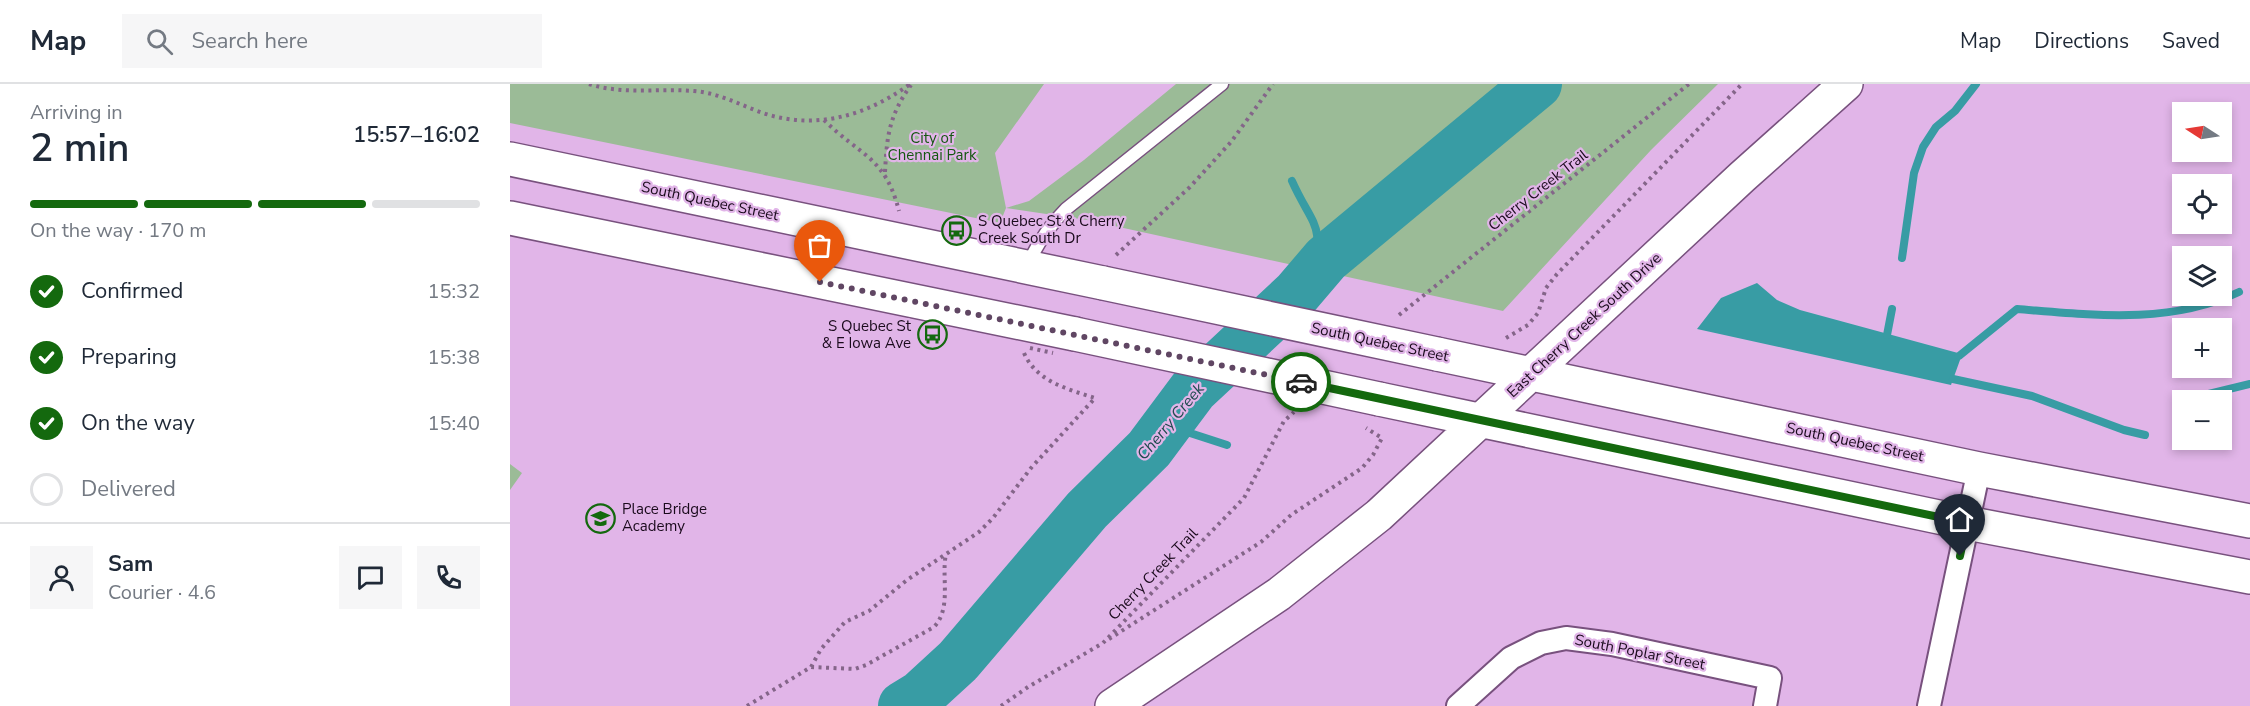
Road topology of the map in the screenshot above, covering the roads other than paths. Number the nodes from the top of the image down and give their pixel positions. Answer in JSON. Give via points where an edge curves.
{"nodes":[{"id":1,"x":1222,"y":84,"type":"edge"},
{"id":2,"x":1846,"y":84,"type":"edge"},
{"id":3,"x":510,"y":159,"type":"edge"},
{"id":4,"x":510,"y":218,"type":"edge"},
{"id":5,"x":1027,"y":267,"type":"junction"},
{"id":6,"x":1530,"y":373,"type":"junction"},
{"id":7,"x":1483,"y":421,"type":"junction"},
{"id":8,"x":1979,"y":469,"type":"junction"},
{"id":9,"x":2250,"y":521,"type":"edge"},
{"id":10,"x":1967,"y":523,"type":"junction"},
{"id":11,"x":2250,"y":577,"type":"edge"},
{"id":12,"x":1119,"y":704,"type":"edge"},
{"id":13,"x":1458,"y":706,"type":"edge"},
{"id":14,"x":1765,"y":706,"type":"edge"},
{"id":15,"x":1929,"y":706,"type":"edge"}],
"edges":[{"from":1,"to":5,"type":"lane","via":[[1066,209],[1036,246]]},
{"from":2,"to":6,"type":"main road","name":"East Cherry Creek South Drive"},
{"from":3,"to":5,"type":"main road","name":"South Quebec Street"},
{"from":4,"to":7,"type":"main road","bridge":true},
{"from":5,"to":6,"type":"main road","name":"South Quebec Street","bridge":true,"via":[[1106,272],[1437,354]]},
{"from":6,"to":7,"type":"main road","name":"East Cherry Creek South Drive"},
{"from":6,"to":8,"type":"main road","name":"South Quebec Street"},
{"from":7,"to":10,"type":"main road"},
{"from":7,"to":12,"type":"main road","name":"East Cherry Creek South Drive","via":[[1379,515],[1308,572]]},
{"from":8,"to":9,"type":"main road","name":"South Quebec Street"},
{"from":8,"to":10,"type":"street"},
{"from":10,"to":11,"type":"main road"},
{"from":10,"to":15,"type":"street"},
{"from":13,"to":14,"type":"street","name":"South Poplar Street","via":[[1511,658],[1541,643],[1566,638],[1770,678]]}]}
